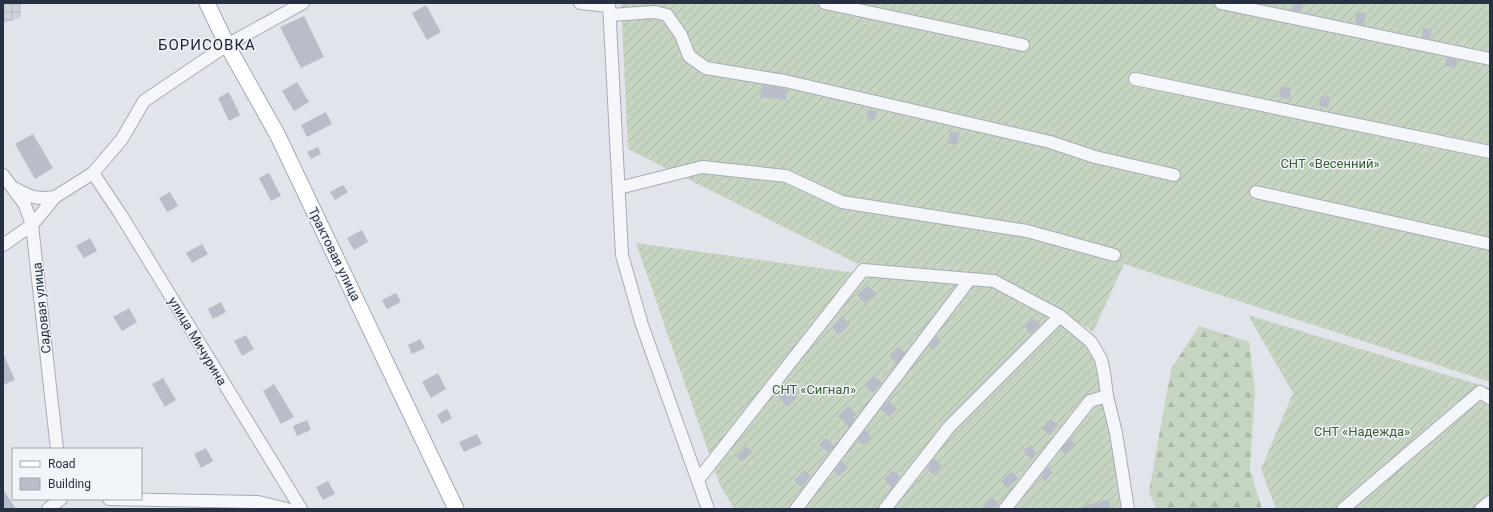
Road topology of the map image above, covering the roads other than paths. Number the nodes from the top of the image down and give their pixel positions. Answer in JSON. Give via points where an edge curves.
{"nodes":[{"id":1,"x":207,"y":3,"type":"edge"},
{"id":2,"x":304,"y":3,"type":"edge"},
{"id":3,"x":580,"y":3,"type":"edge"},
{"id":4,"x":825,"y":3,"type":"edge"},
{"id":5,"x":1221,"y":3,"type":"edge"},
{"id":6,"x":609,"y":8,"type":"edge"},
{"id":7,"x":227,"y":45,"type":"junction"},
{"id":8,"x":1023,"y":45,"type":"dead end"},
{"id":9,"x":1490,"y":59,"type":"edge"},
{"id":10,"x":1136,"y":79,"type":"dead end"},
{"id":11,"x":1490,"y":152,"type":"edge"},
{"id":12,"x":93,"y":173,"type":"junction"},
{"id":13,"x":3,"y":175,"type":"edge"},
{"id":14,"x":1174,"y":175,"type":"dead end"},
{"id":15,"x":12,"y":186,"type":"junction"},
{"id":16,"x":619,"y":188,"type":"junction"},
{"id":17,"x":1256,"y":192,"type":"dead end"},
{"id":18,"x":55,"y":197,"type":"junction"},
{"id":19,"x":32,"y":225,"type":"junction"},
{"id":20,"x":1490,"y":244,"type":"edge"},
{"id":21,"x":3,"y":245,"type":"edge"},
{"id":22,"x":1114,"y":255,"type":"dead end"},
{"id":23,"x":970,"y":279,"type":"junction"},
{"id":24,"x":1060,"y":316,"type":"junction"},
{"id":25,"x":1107,"y":396,"type":"junction"},
{"id":26,"x":1490,"y":398,"type":"edge"},
{"id":27,"x":57,"y":448,"type":"edge"},
{"id":28,"x":698,"y":480,"type":"junction"},
{"id":29,"x":61,"y":500,"type":"edge"},
{"id":30,"x":142,"y":500,"type":"edge"},
{"id":31,"x":1490,"y":502,"type":"edge"},
{"id":32,"x":48,"y":509,"type":"edge"},
{"id":33,"x":287,"y":509,"type":"edge"},
{"id":34,"x":301,"y":509,"type":"edge"},
{"id":35,"x":456,"y":509,"type":"edge"},
{"id":36,"x":708,"y":509,"type":"edge"},
{"id":37,"x":796,"y":509,"type":"edge"},
{"id":38,"x":886,"y":509,"type":"edge"},
{"id":39,"x":1005,"y":509,"type":"edge"},
{"id":40,"x":1128,"y":509,"type":"edge"},
{"id":41,"x":1343,"y":509,"type":"edge"},
{"id":42,"x":1481,"y":509,"type":"edge"}],
"edges":[{"from":1,"to":7,"type":"main road","name":"Трактовая улица"},
{"from":2,"to":7,"type":"street"},
{"from":3,"to":6,"type":"street"},
{"from":4,"to":8,"type":"street"},
{"from":5,"to":9,"type":"street"},
{"from":6,"to":14,"type":"street","via":[[668,15],[681,35],[689,56],[706,68],[800,84],[1050,142],[1095,157]]},
{"from":6,"to":16,"type":"street"},
{"from":7,"to":12,"type":"street","via":[[144,101],[122,139]]},
{"from":7,"to":35,"type":"main road","name":"Трактовая улица","via":[[278,134]]},
{"from":10,"to":11,"type":"street"},
{"from":12,"to":18,"type":"street"},
{"from":12,"to":34,"type":"street","name":"улица Мичурина"},
{"from":13,"to":15,"type":"street","name":"Садовая улица"},
{"from":15,"to":18,"type":"street","via":[[31,197]]},
{"from":15,"to":19,"type":"street","name":"Садовая улица","via":[[25,205]]},
{"from":16,"to":22,"type":"street","via":[[702,167],[786,176],[842,202],[1028,231]]},
{"from":16,"to":28,"type":"street","via":[[622,255],[642,326]]},
{"from":17,"to":20,"type":"street"},
{"from":18,"to":19,"type":"street"},
{"from":19,"to":21,"type":"street"},
{"from":19,"to":27,"type":"street","name":"Садовая улица"},
{"from":23,"to":24,"type":"street","via":[[994,281]]},
{"from":23,"to":28,"type":"street","via":[[863,270]]},
{"from":23,"to":37,"type":"street"},
{"from":24,"to":25,"type":"street","via":[[1091,342],[1101,359]]},
{"from":24,"to":38,"type":"street","via":[[949,427]]},
{"from":25,"to":39,"type":"street","via":[[1090,401]]},
{"from":25,"to":40,"type":"street","via":[[1116,433]]},
{"from":26,"to":41,"type":"street","via":[[1480,392]]},
{"from":28,"to":36,"type":"street"},
{"from":29,"to":32,"type":"street"},
{"from":30,"to":33,"type":"street","via":[[258,502]]},
{"from":31,"to":42,"type":"street"}]}
